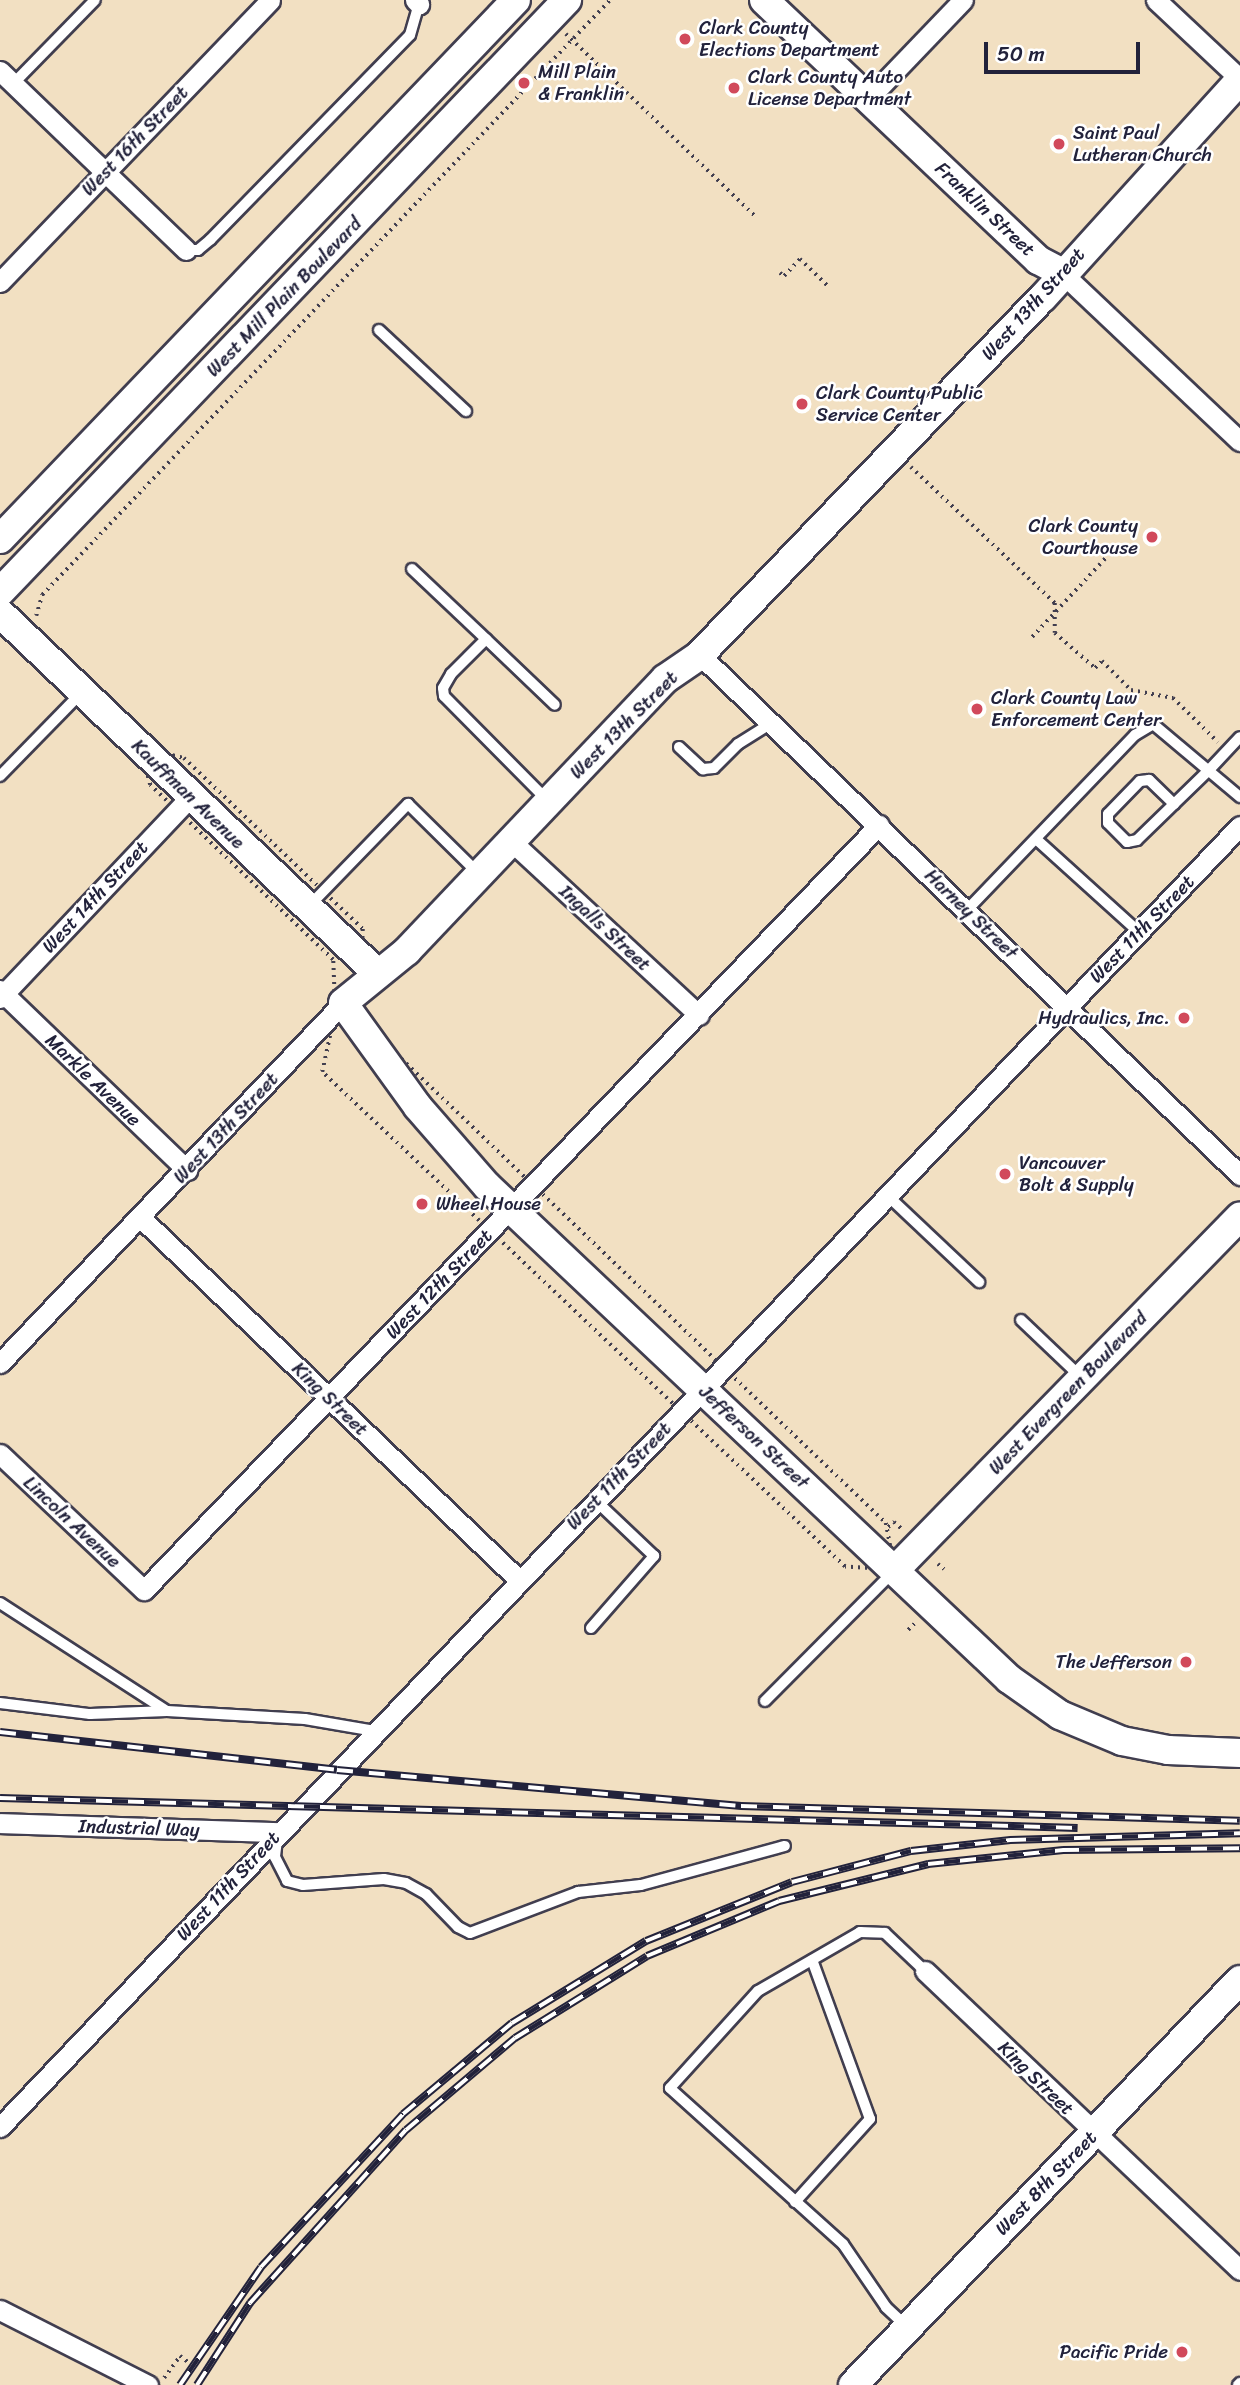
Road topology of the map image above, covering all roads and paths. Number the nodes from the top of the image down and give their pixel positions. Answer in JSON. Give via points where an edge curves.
{"nodes":[{"id":1,"x":95,"y":0,"type":"edge"},
{"id":2,"x":270,"y":0,"type":"edge"},
{"id":3,"x":516,"y":0,"type":"edge"},
{"id":4,"x":610,"y":0,"type":"edge"},
{"id":5,"x":764,"y":0,"type":"edge"},
{"id":6,"x":963,"y":0,"type":"edge"},
{"id":7,"x":1156,"y":0,"type":"edge"},
{"id":8,"x":417,"y":2,"type":"edge"},
{"id":9,"x":558,"y":9,"type":"edge"},
{"id":10,"x":572,"y":40,"type":"junction"},
{"id":11,"x":7,"y":78,"type":"edge"},
{"id":12,"x":1240,"y":79,"type":"edge"},
{"id":13,"x":868,"y":99,"type":"junction"},
{"id":14,"x":105,"y":172,"type":"junction"},
{"id":15,"x":755,"y":216,"type":"dead end"},
{"id":16,"x":186,"y":250,"type":"joint"},
{"id":17,"x":1061,"y":272,"type":"junction"},
{"id":18,"x":780,"y":273,"type":"dead end"},
{"id":19,"x":0,"y":282,"type":"edge"},
{"id":20,"x":829,"y":287,"type":"dead end"},
{"id":21,"x":379,"y":330,"type":"dead end"},
{"id":22,"x":466,"y":411,"type":"dead end"},
{"id":23,"x":1240,"y":442,"type":"edge"},
{"id":24,"x":894,"y":451,"type":"junction"},
{"id":25,"x":0,"y":539,"type":"edge"},
{"id":26,"x":1115,"y":548,"type":"dead end"},
{"id":27,"x":412,"y":569,"type":"dead end"},
{"id":28,"x":0,"y":592,"type":"edge"},
{"id":29,"x":0,"y":613,"type":"edge"},
{"id":30,"x":38,"y":613,"type":"dead end"},
{"id":31,"x":1032,"y":637,"type":"dead end"},
{"id":32,"x":486,"y":639,"type":"junction"},
{"id":33,"x":700,"y":655,"type":"junction"},
{"id":34,"x":82,"y":692,"type":"junction"},
{"id":35,"x":555,"y":705,"type":"dead end"},
{"id":36,"x":772,"y":723,"type":"junction"},
{"id":37,"x":1240,"y":737,"type":"edge"},
{"id":38,"x":679,"y":747,"type":"dead end"},
{"id":39,"x":1227,"y":751,"type":"junction"},
{"id":40,"x":1209,"y":770,"type":"junction"},
{"id":41,"x":0,"y":776,"type":"edge"},
{"id":42,"x":190,"y":797,"type":"junction"},
{"id":43,"x":1240,"y":797,"type":"edge"},
{"id":44,"x":548,"y":802,"type":"junction"},
{"id":45,"x":1174,"y":804,"type":"junction"},
{"id":46,"x":879,"y":825,"type":"junction"},
{"id":47,"x":1240,"y":826,"type":"edge"},
{"id":48,"x":1036,"y":839,"type":"junction"},
{"id":49,"x":512,"y":841,"type":"junction"},
{"id":50,"x":480,"y":875,"type":"junction"},
{"id":51,"x":307,"y":907,"type":"junction"},
{"id":52,"x":967,"y":911,"type":"junction"},
{"id":53,"x":1139,"y":932,"type":"junction"},
{"id":54,"x":377,"y":973,"type":"junction"},
{"id":55,"x":1,"y":994,"type":"edge"},
{"id":56,"x":343,"y":1003,"type":"junction"},
{"id":57,"x":1067,"y":1007,"type":"junction"},
{"id":58,"x":699,"y":1015,"type":"junction"},
{"id":59,"x":322,"y":1072,"type":"dead end"},
{"id":60,"x":187,"y":1171,"type":"junction"},
{"id":61,"x":1240,"y":1175,"type":"edge"},
{"id":62,"x":887,"y":1195,"type":"junction"},
{"id":63,"x":546,"y":1200,"type":"dead end"},
{"id":64,"x":512,"y":1209,"type":"junction"},
{"id":65,"x":472,"y":1213,"type":"dead end"},
{"id":66,"x":1240,"y":1216,"type":"edge"},
{"id":67,"x":141,"y":1218,"type":"junction"},
{"id":68,"x":506,"y":1247,"type":"dead end"},
{"id":69,"x":979,"y":1282,"type":"dead end"},
{"id":70,"x":1021,"y":1321,"type":"dead end"},
{"id":71,"x":710,"y":1356,"type":"dead end"},
{"id":72,"x":0,"y":1363,"type":"edge"},
{"id":73,"x":1082,"y":1378,"type":"junction"},
{"id":74,"x":740,"y":1385,"type":"dead end"},
{"id":75,"x":702,"y":1388,"type":"junction"},
{"id":76,"x":328,"y":1398,"type":"junction"},
{"id":77,"x":666,"y":1399,"type":"dead end"},
{"id":78,"x":697,"y":1430,"type":"dead end"},
{"id":79,"x":0,"y":1454,"type":"edge"},
{"id":80,"x":596,"y":1500,"type":"junction"},
{"id":81,"x":886,"y":1529,"type":"junction"},
{"id":82,"x":902,"y":1529,"type":"dead end"},
{"id":83,"x":938,"y":1564,"type":"dead end"},
{"id":84,"x":849,"y":1567,"type":"junction"},
{"id":85,"x":944,"y":1569,"type":"dead end"},
{"id":86,"x":895,"y":1570,"type":"junction"},
{"id":87,"x":844,"y":1572,"type":"dead end"},
{"id":88,"x":519,"y":1580,"type":"junction"},
{"id":89,"x":144,"y":1590,"type":"joint"},
{"id":90,"x":0,"y":1603,"type":"edge"},
{"id":91,"x":916,"y":1622,"type":"dead end"},
{"id":92,"x":591,"y":1628,"type":"dead end"},
{"id":93,"x":908,"y":1630,"type":"dead end"},
{"id":94,"x":765,"y":1701,"type":"dead end"},
{"id":95,"x":0,"y":1703,"type":"edge"},
{"id":96,"x":167,"y":1712,"type":"junction"},
{"id":97,"x":375,"y":1731,"type":"junction"},
{"id":98,"x":1240,"y":1753,"type":"edge"},
{"id":99,"x":0,"y":1823,"type":"edge"},
{"id":100,"x":278,"y":1832,"type":"junction"},
{"id":101,"x":785,"y":1846,"type":"dead end"},
{"id":102,"x":812,"y":1960,"type":"junction"},
{"id":103,"x":925,"y":1971,"type":"joint"},
{"id":104,"x":1240,"y":1980,"type":"edge"},
{"id":105,"x":0,"y":2127,"type":"edge"},
{"id":106,"x":1094,"y":2133,"type":"junction"},
{"id":107,"x":795,"y":2202,"type":"junction"},
{"id":108,"x":1240,"y":2270,"type":"edge"},
{"id":109,"x":0,"y":2310,"type":"edge"},
{"id":110,"x":908,"y":2328,"type":"junction"},
{"id":111,"x":188,"y":2362,"type":"dead end"},
{"id":112,"x":148,"y":2385,"type":"edge"},
{"id":113,"x":158,"y":2385,"type":"edge"},
{"id":114,"x":853,"y":2385,"type":"edge"}],
"edges":[{"from":1,"to":11,"type":"lane"},
{"from":2,"to":14,"type":"street","name":"West 16th Street"},
{"from":3,"to":25,"type":"street","name":"West Mill Plain Boulevard"},
{"from":4,"to":10,"type":"path"},
{"from":5,"to":13,"type":"street","name":"Franklin Street"},
{"from":6,"to":13,"type":"street"},
{"from":7,"to":12,"type":"street"},
{"from":8,"to":16,"type":"lane","via":[[410,35],[210,240],[198,250]]},
{"from":9,"to":10,"type":"path"},
{"from":9,"to":28,"type":"street","name":"West Mill Plain Boulevard"},
{"from":10,"to":15,"type":"path"},
{"from":10,"to":30,"type":"path","via":[[42,595]]},
{"from":11,"to":14,"type":"street"},
{"from":12,"to":17,"type":"street","name":"West 13th Street"},
{"from":13,"to":17,"type":"street","name":"Franklin Street","via":[[1038,260]]},
{"from":14,"to":16,"type":"street"},
{"from":14,"to":19,"type":"street","name":"West 16th Street"},
{"from":17,"to":23,"type":"street","name":"Franklin Street"},
{"from":17,"to":24,"type":"street","name":"West 13th Street","via":[[1042,298]]},
{"from":18,"to":20,"type":"path","via":[[784,276],[800,259]]},
{"from":21,"to":22,"type":"lane"},
{"from":24,"to":33,"type":"street","name":"West 13th Street"},
{"from":24,"to":39,"type":"path","via":[[1055,603],[1055,633],[1095,668],[1102,662],[1131,690],[1173,698]]},
{"from":26,"to":31,"type":"path","bridge":true},
{"from":27,"to":32,"type":"lane"},
{"from":29,"to":34,"type":"street","name":"Kauffman Avenue"},
{"from":32,"to":35,"type":"lane"},
{"from":32,"to":44,"type":"lane","via":[[451,674],[444,696]]},
{"from":33,"to":36,"type":"street","name":"Harney Street"},
{"from":33,"to":44,"type":"street","name":"West 13th Street","via":[[665,679]]},
{"from":34,"to":41,"type":"lane"},
{"from":34,"to":42,"type":"street","name":"Kauffman Avenue"},
{"from":36,"to":38,"type":"lane","via":[[738,744],[714,768],[702,769]]},
{"from":36,"to":46,"type":"street","name":"Harney Street"},
{"from":37,"to":39,"type":"lane"},
{"from":39,"to":40,"type":"lane"},
{"from":40,"to":43,"type":"lane"},
{"from":40,"to":45,"type":"lane"},
{"from":40,"to":48,"type":"lane","via":[[1153,724],[1135,735]]},
{"from":42,"to":51,"type":"street","name":"Kauffman Avenue"},
{"from":42,"to":55,"type":"street","name":"West 14th Street"},
{"from":44,"to":49,"type":"street","name":"West 13th Street"},
{"from":45,"to":45,"type":"lane","via":[[1137,840],[1127,842],[1108,823],[1108,814],[1140,781],[1149,780]]},
{"from":46,"to":52,"type":"street","name":"Harney Street"},
{"from":46,"to":58,"type":"street","name":"West 12th Street"},
{"from":47,"to":53,"type":"street","name":"West 11th Street"},
{"from":48,"to":52,"type":"lane"},
{"from":48,"to":53,"type":"lane"},
{"from":49,"to":50,"type":"street","name":"West 13th Street"},
{"from":49,"to":58,"type":"street","name":"Ingalls Street"},
{"from":50,"to":51,"type":"lane","via":[[408,804]]},
{"from":50,"to":54,"type":"street","name":"West 13th Street","via":[[407,951]]},
{"from":51,"to":54,"type":"street","name":"Kauffman Avenue"},
{"from":52,"to":57,"type":"street","name":"Harney Street"},
{"from":53,"to":57,"type":"street","name":"West 11th Street"},
{"from":54,"to":56,"type":"street","name":"West 13th Street"},
{"from":55,"to":60,"type":"street","name":"Markle Avenue"},
{"from":56,"to":60,"type":"street","name":"West 13th Street"},
{"from":56,"to":64,"type":"street","name":"Jefferson Street","via":[[418,1107]]},
{"from":57,"to":61,"type":"street","name":"Harney Street"},
{"from":57,"to":62,"type":"street","name":"West 11th Street"},
{"from":58,"to":64,"type":"street","name":"West 12th Street"},
{"from":59,"to":65,"type":"path"},
{"from":60,"to":67,"type":"street","name":"West 13th Street"},
{"from":62,"to":69,"type":"lane"},
{"from":62,"to":75,"type":"street","name":"West 11th Street"},
{"from":63,"to":71,"type":"path"},
{"from":64,"to":75,"type":"street","name":"Jefferson Street"},
{"from":64,"to":76,"type":"street","name":"West 12th Street"},
{"from":66,"to":73,"type":"street","name":"West Evergreen Boulevard"},
{"from":67,"to":72,"type":"street","name":"West 13th Street"},
{"from":67,"to":76,"type":"street","name":"King Street"},
{"from":68,"to":77,"type":"path"},
{"from":70,"to":73,"type":"lane"},
{"from":73,"to":86,"type":"street","name":"West Evergreen Boulevard"},
{"from":74,"to":81,"type":"path"},
{"from":75,"to":80,"type":"street","name":"West 11th Street"},
{"from":75,"to":86,"type":"street","name":"Jefferson Street"},
{"from":76,"to":88,"type":"street","name":"King Street"},
{"from":76,"to":89,"type":"street","name":"West 12th Street"},
{"from":78,"to":84,"type":"path"},
{"from":79,"to":89,"type":"street","name":"Lincoln Avenue"},
{"from":80,"to":88,"type":"street","name":"West 11th Street"},
{"from":80,"to":92,"type":"lane","via":[[654,1556]]},
{"from":81,"to":82,"type":"path","via":[[894,1522]]},
{"from":81,"to":86,"type":"path"},
{"from":83,"to":85,"type":"path"},
{"from":84,"to":86,"type":"path"},
{"from":84,"to":87,"type":"path"},
{"from":86,"to":94,"type":"lane"},
{"from":86,"to":98,"type":"street","name":"Jefferson Street","via":[[1009,1679],[1074,1723],[1144,1746]]},
{"from":88,"to":97,"type":"street","name":"West 11th Street"},
{"from":90,"to":96,"type":"lane"},
{"from":91,"to":93,"type":"path"},
{"from":95,"to":96,"type":"lane","via":[[90,1714]]},
{"from":96,"to":97,"type":"lane","via":[[305,1719]]},
{"from":97,"to":100,"type":"street","name":"West 11th Street"},
{"from":99,"to":100,"type":"street","name":"Industrial Way"},
{"from":100,"to":101,"type":"lane","via":[[275,1857],[287,1881],[303,1885],[384,1879],[405,1883],[426,1894],[470,1933],[578,1892],[641,1885]]},
{"from":100,"to":105,"type":"street","name":"West 11th Street"},
{"from":102,"to":103,"type":"lane","via":[[860,1932],[885,1933]]},
{"from":102,"to":107,"type":"lane","via":[[870,2119]]},
{"from":102,"to":107,"type":"lane","via":[[758,1991],[670,2088]]},
{"from":103,"to":106,"type":"street","name":"King Street"},
{"from":104,"to":106,"type":"street","name":"West 8th Street"},
{"from":106,"to":108,"type":"street","name":"King Street"},
{"from":106,"to":110,"type":"street","name":"West 8th Street"},
{"from":107,"to":110,"type":"lane","via":[[843,2244],[886,2306]]},
{"from":109,"to":112,"type":"street"},
{"from":110,"to":114,"type":"street","name":"West 8th Street"},
{"from":111,"to":113,"type":"path","via":[[180,2356]]}]}
